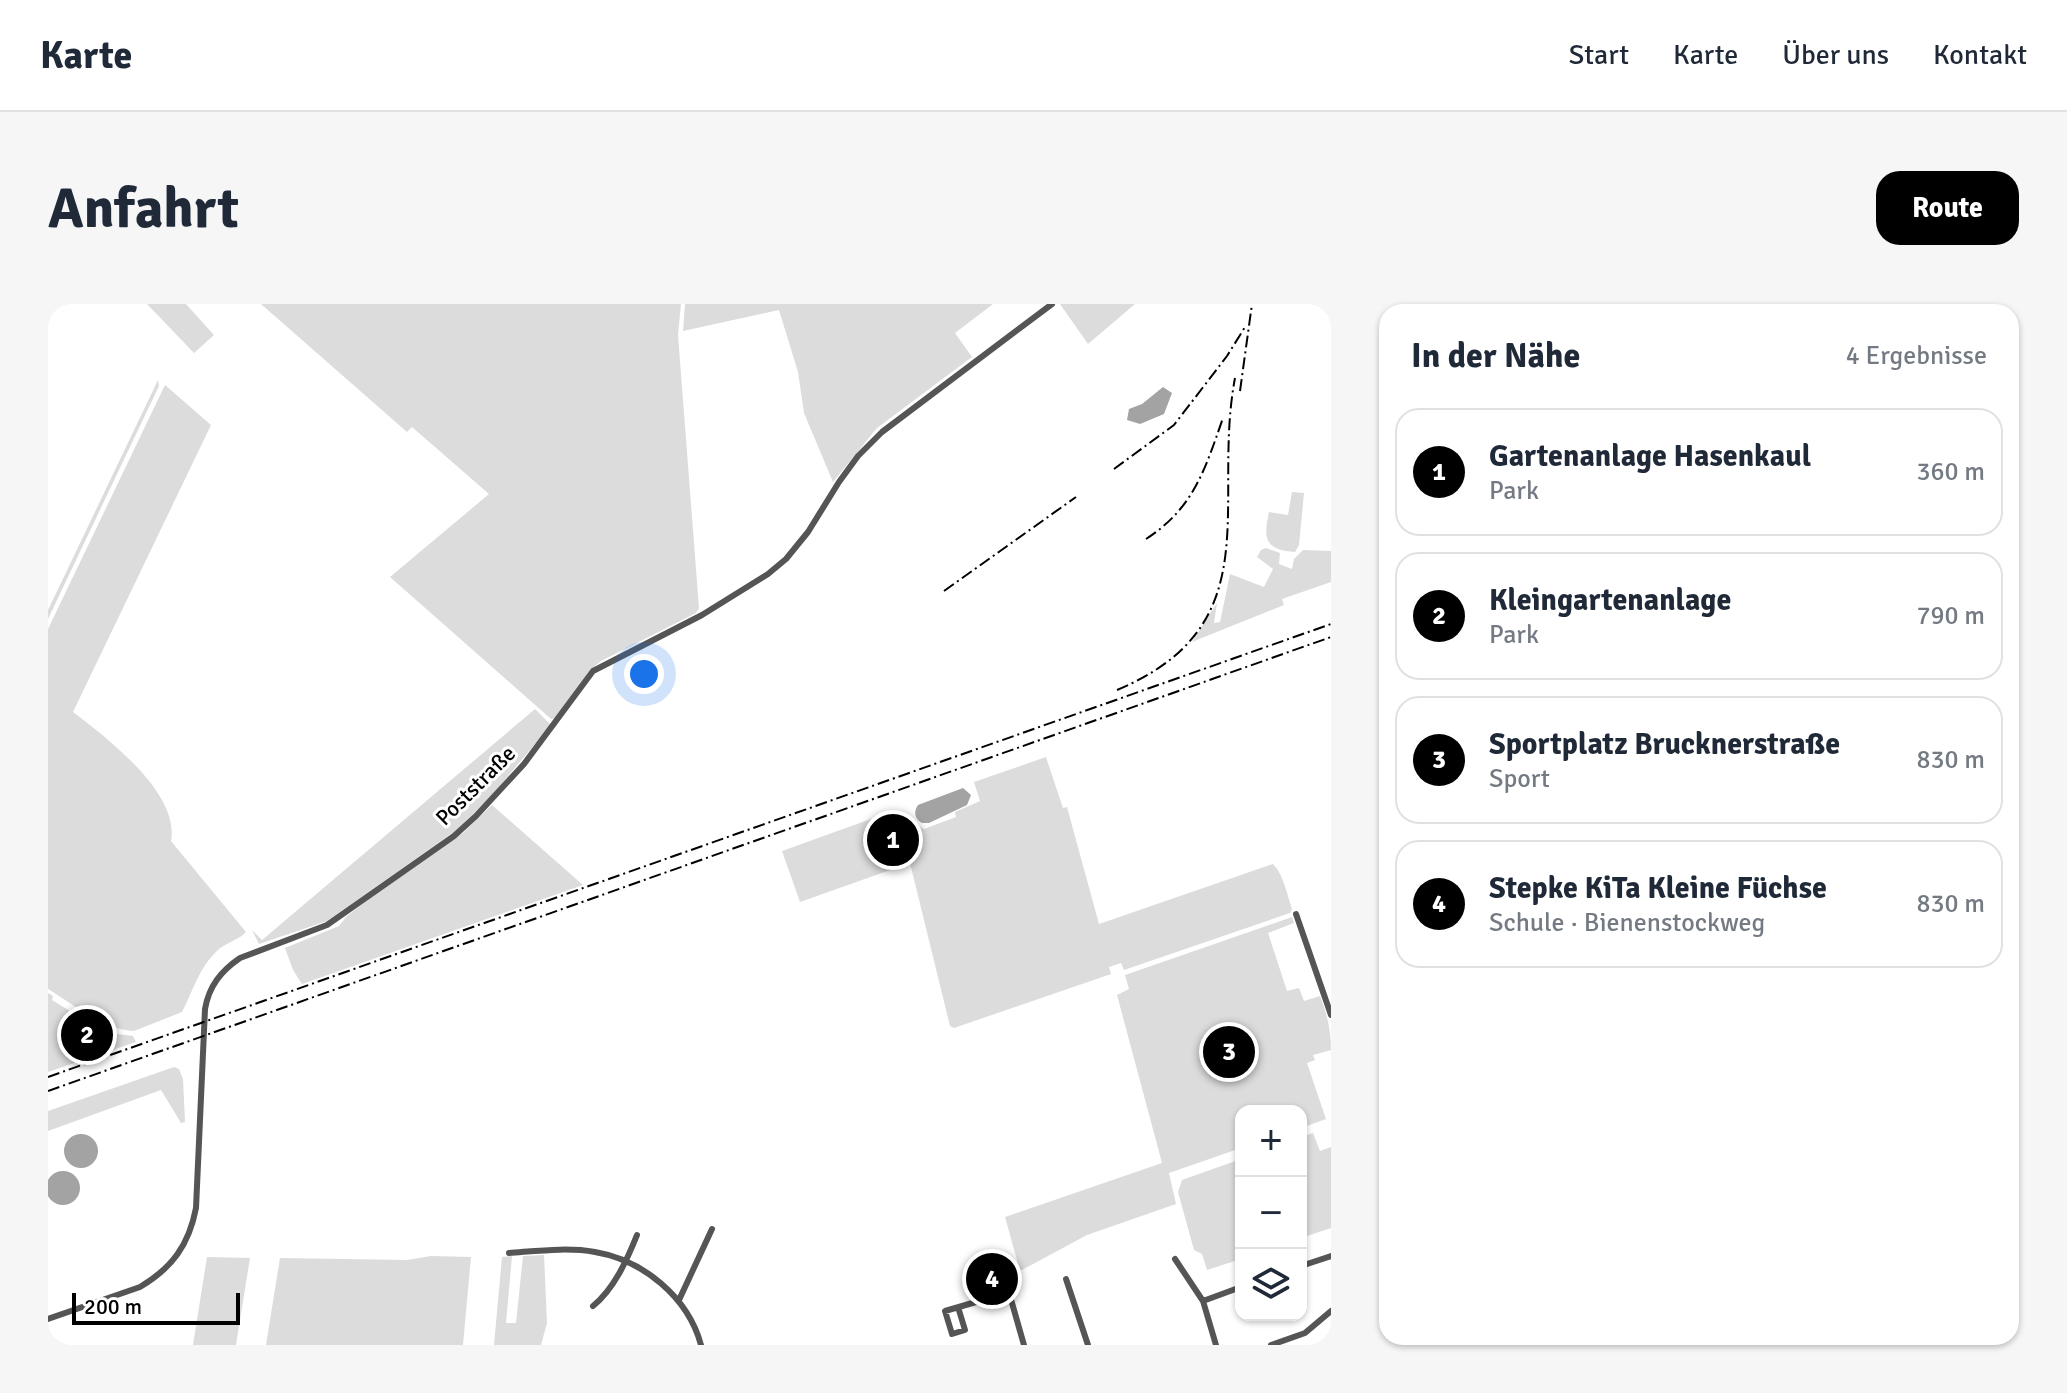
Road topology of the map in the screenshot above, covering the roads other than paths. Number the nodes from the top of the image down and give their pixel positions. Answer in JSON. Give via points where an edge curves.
{"nodes":[{"id":1,"x":1035,"y":304,"type":"edge"},
{"id":2,"x":1052,"y":304,"type":"edge"},
{"id":3,"x":1040,"y":313,"type":"junction"},
{"id":4,"x":1296,"y":914,"type":"dead end"},
{"id":5,"x":1331,"y":1015,"type":"edge"},
{"id":6,"x":712,"y":1229,"type":"dead end"},
{"id":7,"x":637,"y":1235,"type":"dead end"},
{"id":8,"x":509,"y":1253,"type":"dead end"},
{"id":9,"x":1331,"y":1256,"type":"edge"},
{"id":10,"x":1175,"y":1259,"type":"dead end"},
{"id":11,"x":626,"y":1263,"type":"junction"},
{"id":12,"x":1307,"y":1264,"type":"edge"},
{"id":13,"x":1066,"y":1279,"type":"dead end"},
{"id":14,"x":1235,"y":1289,"type":"edge"},
{"id":15,"x":679,"y":1300,"type":"junction"},
{"id":16,"x":1203,"y":1301,"type":"junction"},
{"id":17,"x":593,"y":1306,"type":"dead end"},
{"id":18,"x":958,"y":1307,"type":"dead end"},
{"id":19,"x":1331,"y":1311,"type":"edge"},
{"id":20,"x":48,"y":1319,"type":"edge"},
{"id":21,"x":701,"y":1345,"type":"edge"},
{"id":22,"x":1024,"y":1345,"type":"edge"},
{"id":23,"x":1088,"y":1345,"type":"edge"},
{"id":24,"x":1216,"y":1345,"type":"edge"},
{"id":25,"x":1271,"y":1345,"type":"edge"}],
"edges":[{"from":1,"to":3,"type":"street"},
{"from":2,"to":3,"type":"street","name":"Poststraße"},
{"from":3,"to":20,"type":"street","name":"Poststraße","via":[[882,432],[845,473],[798,546],[768,574],[593,671],[524,764],[454,836],[327,925],[227,966],[205,1009],[196,1208],[190,1236],[179,1255],[152,1280]]},
{"from":4,"to":5,"type":"street"},
{"from":6,"to":15,"type":"street"},
{"from":7,"to":11,"type":"street"},
{"from":8,"to":11,"type":"street","via":[[581,1250]]},
{"from":9,"to":12,"type":"street"},
{"from":10,"to":16,"type":"street"},
{"from":11,"to":15,"type":"street"},
{"from":11,"to":17,"type":"street"},
{"from":13,"to":23,"type":"street"},
{"from":14,"to":16,"type":"street"},
{"from":15,"to":21,"type":"street"},
{"from":16,"to":24,"type":"street"},
{"from":18,"to":22,"type":"street","via":[[1006,1294]]},
{"from":19,"to":25,"type":"street","via":[[1305,1333]]}]}
